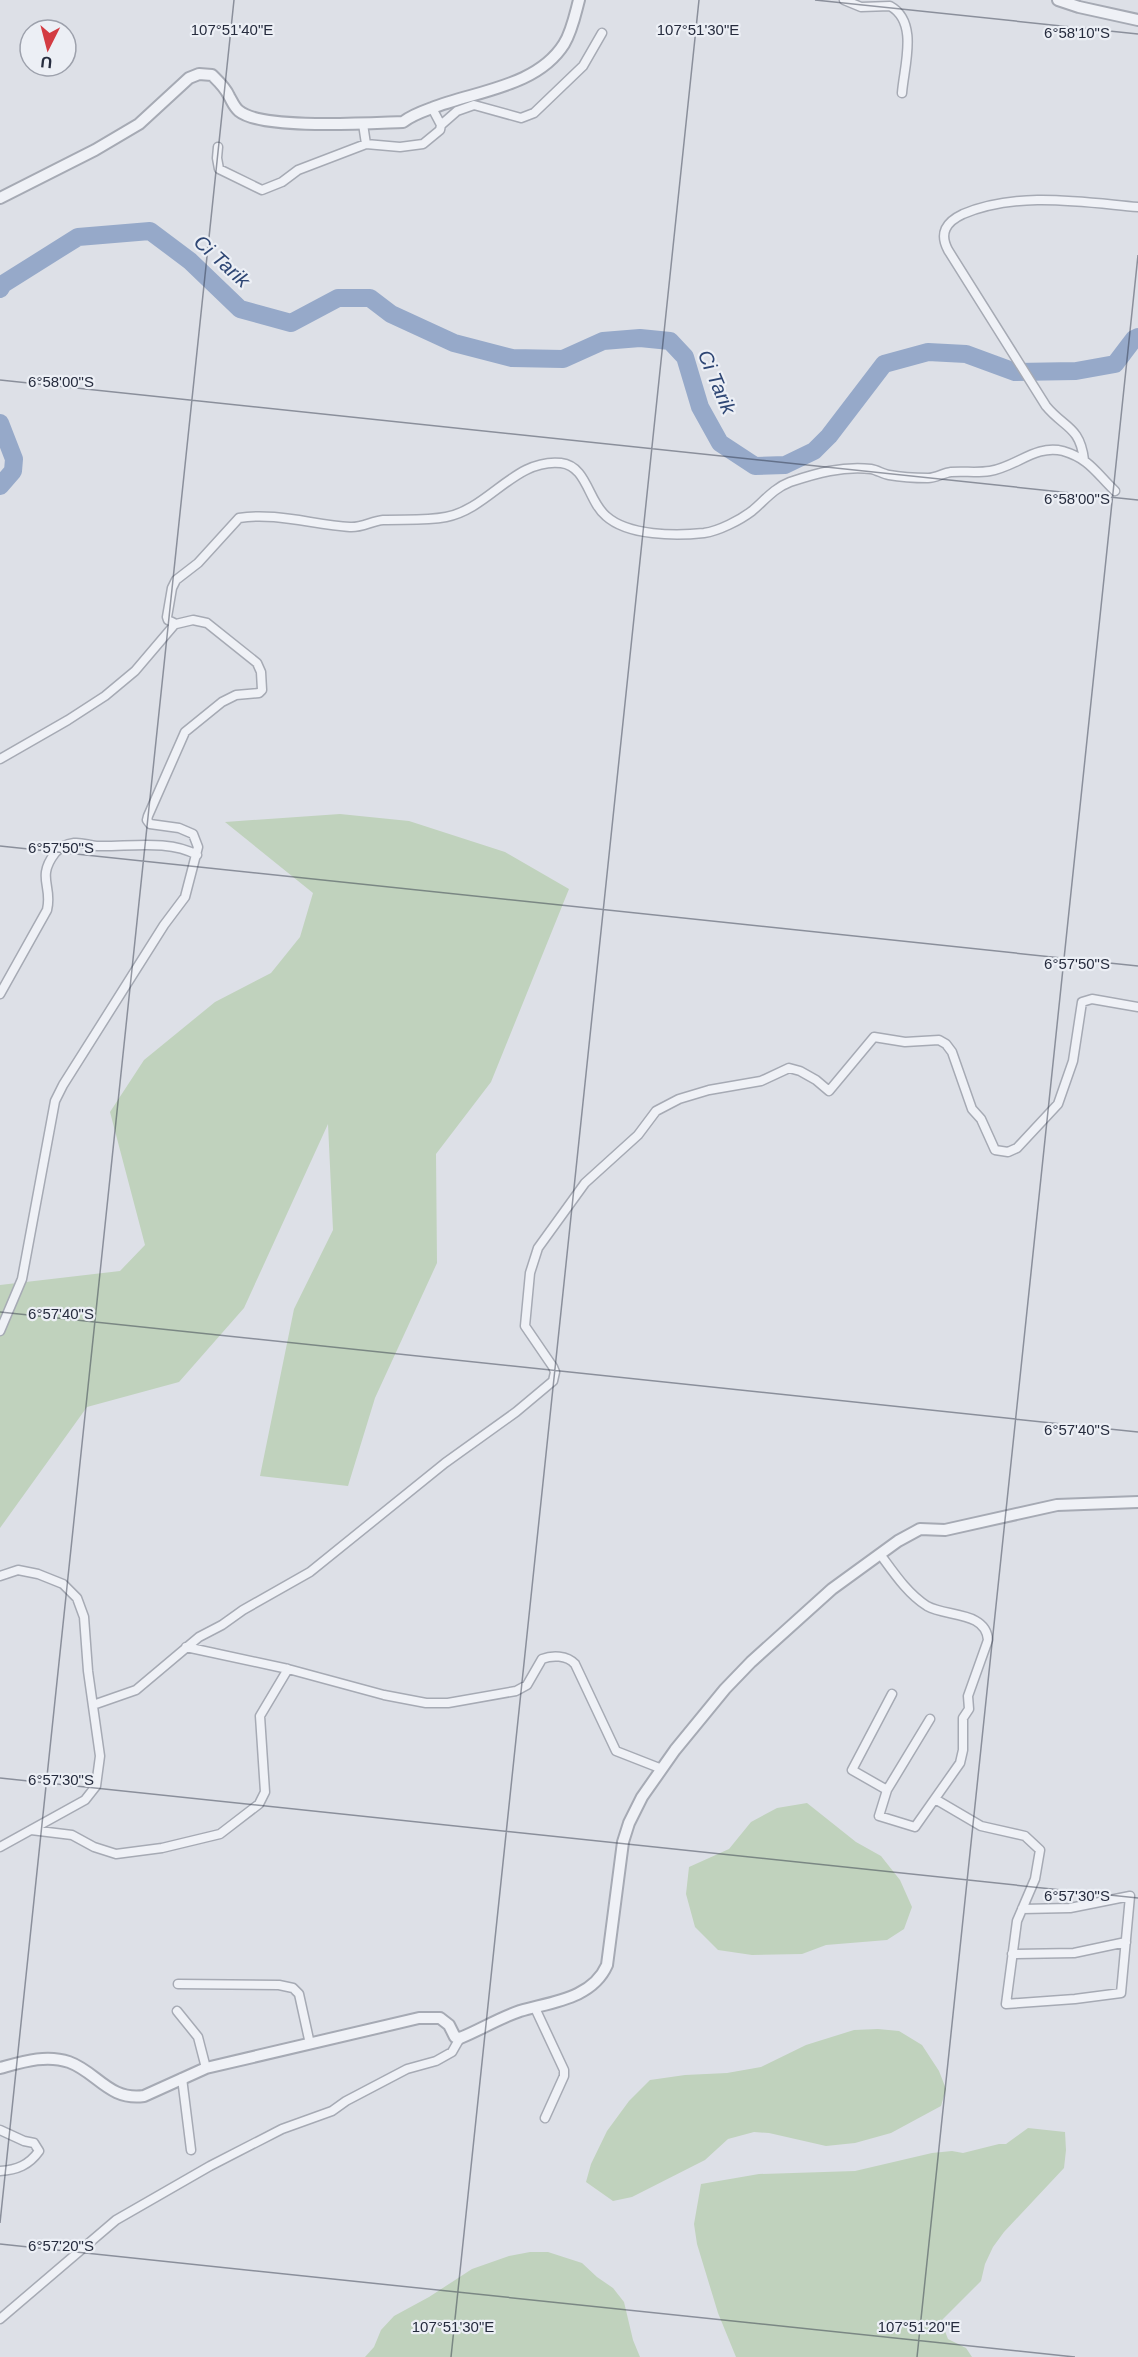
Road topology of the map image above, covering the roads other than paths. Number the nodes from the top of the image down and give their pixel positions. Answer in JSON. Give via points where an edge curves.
{"nodes":[{"id":1,"x":579,"y":0,"type":"edge"},
{"id":2,"x":844,"y":0,"type":"edge"},
{"id":3,"x":1058,"y":0,"type":"edge"},
{"id":4,"x":1138,"y":20,"type":"edge"},
{"id":5,"x":602,"y":33,"type":"dead end"},
{"id":6,"x":902,"y":93,"type":"dead end"},
{"id":7,"x":432,"y":108,"type":"junction"},
{"id":8,"x":363,"y":124,"type":"junction"},
{"id":9,"x":441,"y":125,"type":"junction"},
{"id":10,"x":366,"y":144,"type":"junction"},
{"id":11,"x":218,"y":147,"type":"dead end"},
{"id":12,"x":0,"y":198,"type":"edge"},
{"id":13,"x":1138,"y":207,"type":"edge"},
{"id":14,"x":1084,"y":460,"type":"junction"},
{"id":15,"x":1115,"y":491,"type":"dead end"},
{"id":16,"x":175,"y":624,"type":"junction"},
{"id":17,"x":0,"y":759,"type":"edge"},
{"id":18,"x":197,"y":855,"type":"junction"},
{"id":19,"x":0,"y":994,"type":"edge"},
{"id":20,"x":1138,"y":1007,"type":"edge"},
{"id":21,"x":0,"y":1331,"type":"edge"},
{"id":22,"x":1138,"y":1502,"type":"edge"},
{"id":23,"x":880,"y":1554,"type":"junction"},
{"id":24,"x":0,"y":1576,"type":"edge"},
{"id":25,"x":186,"y":1647,"type":"junction"},
{"id":26,"x":288,"y":1669,"type":"junction"},
{"id":27,"x":892,"y":1694,"type":"dead end"},
{"id":28,"x":93,"y":1705,"type":"junction"},
{"id":29,"x":930,"y":1719,"type":"dead end"},
{"id":30,"x":662,"y":1768,"type":"junction"},
{"id":31,"x":887,"y":1790,"type":"junction"},
{"id":32,"x":935,"y":1799,"type":"junction"},
{"id":33,"x":31,"y":1830,"type":"junction"},
{"id":34,"x":0,"y":1847,"type":"edge"},
{"id":35,"x":1022,"y":1910,"type":"junction"},
{"id":36,"x":1126,"y":1942,"type":"junction"},
{"id":37,"x":1012,"y":1954,"type":"junction"},
{"id":38,"x":178,"y":1984,"type":"dead end"},
{"id":39,"x":534,"y":2008,"type":"junction"},
{"id":40,"x":177,"y":2011,"type":"dead end"},
{"id":41,"x":460,"y":2038,"type":"junction"},
{"id":42,"x":310,"y":2044,"type":"junction"},
{"id":43,"x":0,"y":2068,"type":"edge"},
{"id":44,"x":206,"y":2068,"type":"junction"},
{"id":45,"x":182,"y":2078,"type":"junction"},
{"id":46,"x":545,"y":2118,"type":"dead end"},
{"id":47,"x":0,"y":2130,"type":"edge"},
{"id":48,"x":191,"y":2150,"type":"dead end"},
{"id":49,"x":0,"y":2171,"type":"edge"},
{"id":50,"x":0,"y":2319,"type":"edge"}],
"edges":[{"from":1,"to":7,"type":"street","via":[[563,45],[540,69],[509,85]]},
{"from":2,"to":6,"type":"street","via":[[861,7],[890,6],[905,20],[908,40]]},
{"from":3,"to":4,"type":"street"},
{"from":5,"to":9,"type":"street","via":[[583,66],[534,113],[521,118],[474,105],[457,111]]},
{"from":7,"to":8,"type":"street","via":[[403,122]]},
{"from":7,"to":9,"type":"street"},
{"from":8,"to":10,"type":"street"},
{"from":8,"to":12,"type":"street","via":[[257,119],[240,112],[222,85],[206,73],[189,78],[131,129]]},
{"from":9,"to":10,"type":"street","via":[[436,135],[423,144]]},
{"from":10,"to":11,"type":"street","via":[[298,170],[262,190],[219,169]]},
{"from":13,"to":14,"type":"street","via":[[1021,201],[978,209],[945,227],[943,238],[948,250],[1041,398],[1077,434]]},
{"from":14,"to":15,"type":"street"},
{"from":14,"to":16,"type":"street","via":[[1050,449],[990,471],[949,472],[927,478],[890,475],[872,469],[826,470],[787,483],[752,511],[706,533],[643,532],[623,527],[597,508],[577,469],[547,462],[528,468],[468,509],[444,518],[380,521],[353,528],[263,517],[239,518],[198,563],[176,580],[167,613],[168,620]]},
{"from":16,"to":17,"type":"street","via":[[135,671],[105,696]]},
{"from":16,"to":18,"type":"street","via":[[193,620],[207,623],[257,663],[263,680],[261,692],[236,695],[222,702],[185,732],[147,818],[152,824],[189,831],[197,843]]},
{"from":18,"to":19,"type":"street","via":[[187,849],[165,846],[93,846],[77,842],[64,845],[44,873],[49,894],[47,910]]},
{"from":18,"to":21,"type":"street","via":[[183,901],[164,925],[56,1101],[22,1279]]},
{"from":20,"to":25,"type":"street","via":[[1092,999],[1082,1002],[1063,1095],[1017,1148],[1008,1152],[992,1146],[981,1119],[972,1109],[950,1047],[939,1040],[905,1042],[874,1037],[829,1091],[816,1080],[789,1068],[761,1081],[709,1090],[664,1105],[638,1135],[585,1183],[538,1248],[525,1326],[553,1367],[553,1381],[310,1572]]},
{"from":22,"to":23,"type":"street","via":[[1057,1505],[945,1530],[920,1529]]},
{"from":23,"to":30,"type":"street","via":[[848,1575],[751,1662]]},
{"from":23,"to":32,"type":"street","via":[[907,1590],[924,1603],[978,1622],[987,1633],[968,1696],[969,1709],[963,1718],[960,1763]]},
{"from":24,"to":28,"type":"street","via":[[18,1569],[38,1574],[63,1584],[77,1598],[84,1617]]},
{"from":25,"to":26,"type":"street"},
{"from":25,"to":28,"type":"street","via":[[136,1690]]},
{"from":26,"to":30,"type":"street","via":[[384,1695],[440,1704],[516,1691],[527,1684],[542,1659],[567,1658],[574,1664],[616,1751]]},
{"from":26,"to":33,"type":"street","via":[[259,1725],[265,1792],[259,1804],[228,1829],[162,1848],[116,1854],[72,1835]]},
{"from":27,"to":31,"type":"street","via":[[852,1770]]},
{"from":28,"to":33,"type":"street","via":[[100,1756],[96,1786],[85,1800]]},
{"from":29,"to":31,"type":"street"},
{"from":30,"to":39,"type":"street","via":[[628,1822],[604,1972],[578,1994]]},
{"from":31,"to":32,"type":"street","via":[[879,1816],[915,1827]]},
{"from":32,"to":35,"type":"street","via":[[981,1826],[1025,1836],[1040,1850],[1035,1879]]},
{"from":33,"to":34,"type":"street"},
{"from":35,"to":36,"type":"street","via":[[1070,1908],[1130,1896]]},
{"from":35,"to":37,"type":"street"},
{"from":36,"to":37,"type":"street","via":[[1074,1953]]},
{"from":36,"to":37,"type":"street","via":[[1121,1993],[1075,1999],[1006,2004]]},
{"from":38,"to":42,"type":"street","via":[[293,1988],[299,1994]]},
{"from":39,"to":41,"type":"street"},
{"from":39,"to":46,"type":"street","via":[[564,2070]]},
{"from":40,"to":44,"type":"street","via":[[198,2037]]},
{"from":41,"to":42,"type":"street","via":[[455,2037],[445,2021],[431,2016]]},
{"from":41,"to":50,"type":"street","via":[[452,2052],[436,2061],[407,2069],[332,2111],[282,2129],[116,2220]]},
{"from":42,"to":44,"type":"street"},
{"from":43,"to":45,"type":"street","via":[[36,2059],[70,2062],[114,2091],[137,2097]]},
{"from":44,"to":45,"type":"street"},
{"from":45,"to":48,"type":"street"},
{"from":47,"to":49,"type":"street","via":[[34,2143],[39,2151],[33,2161]]}]}
